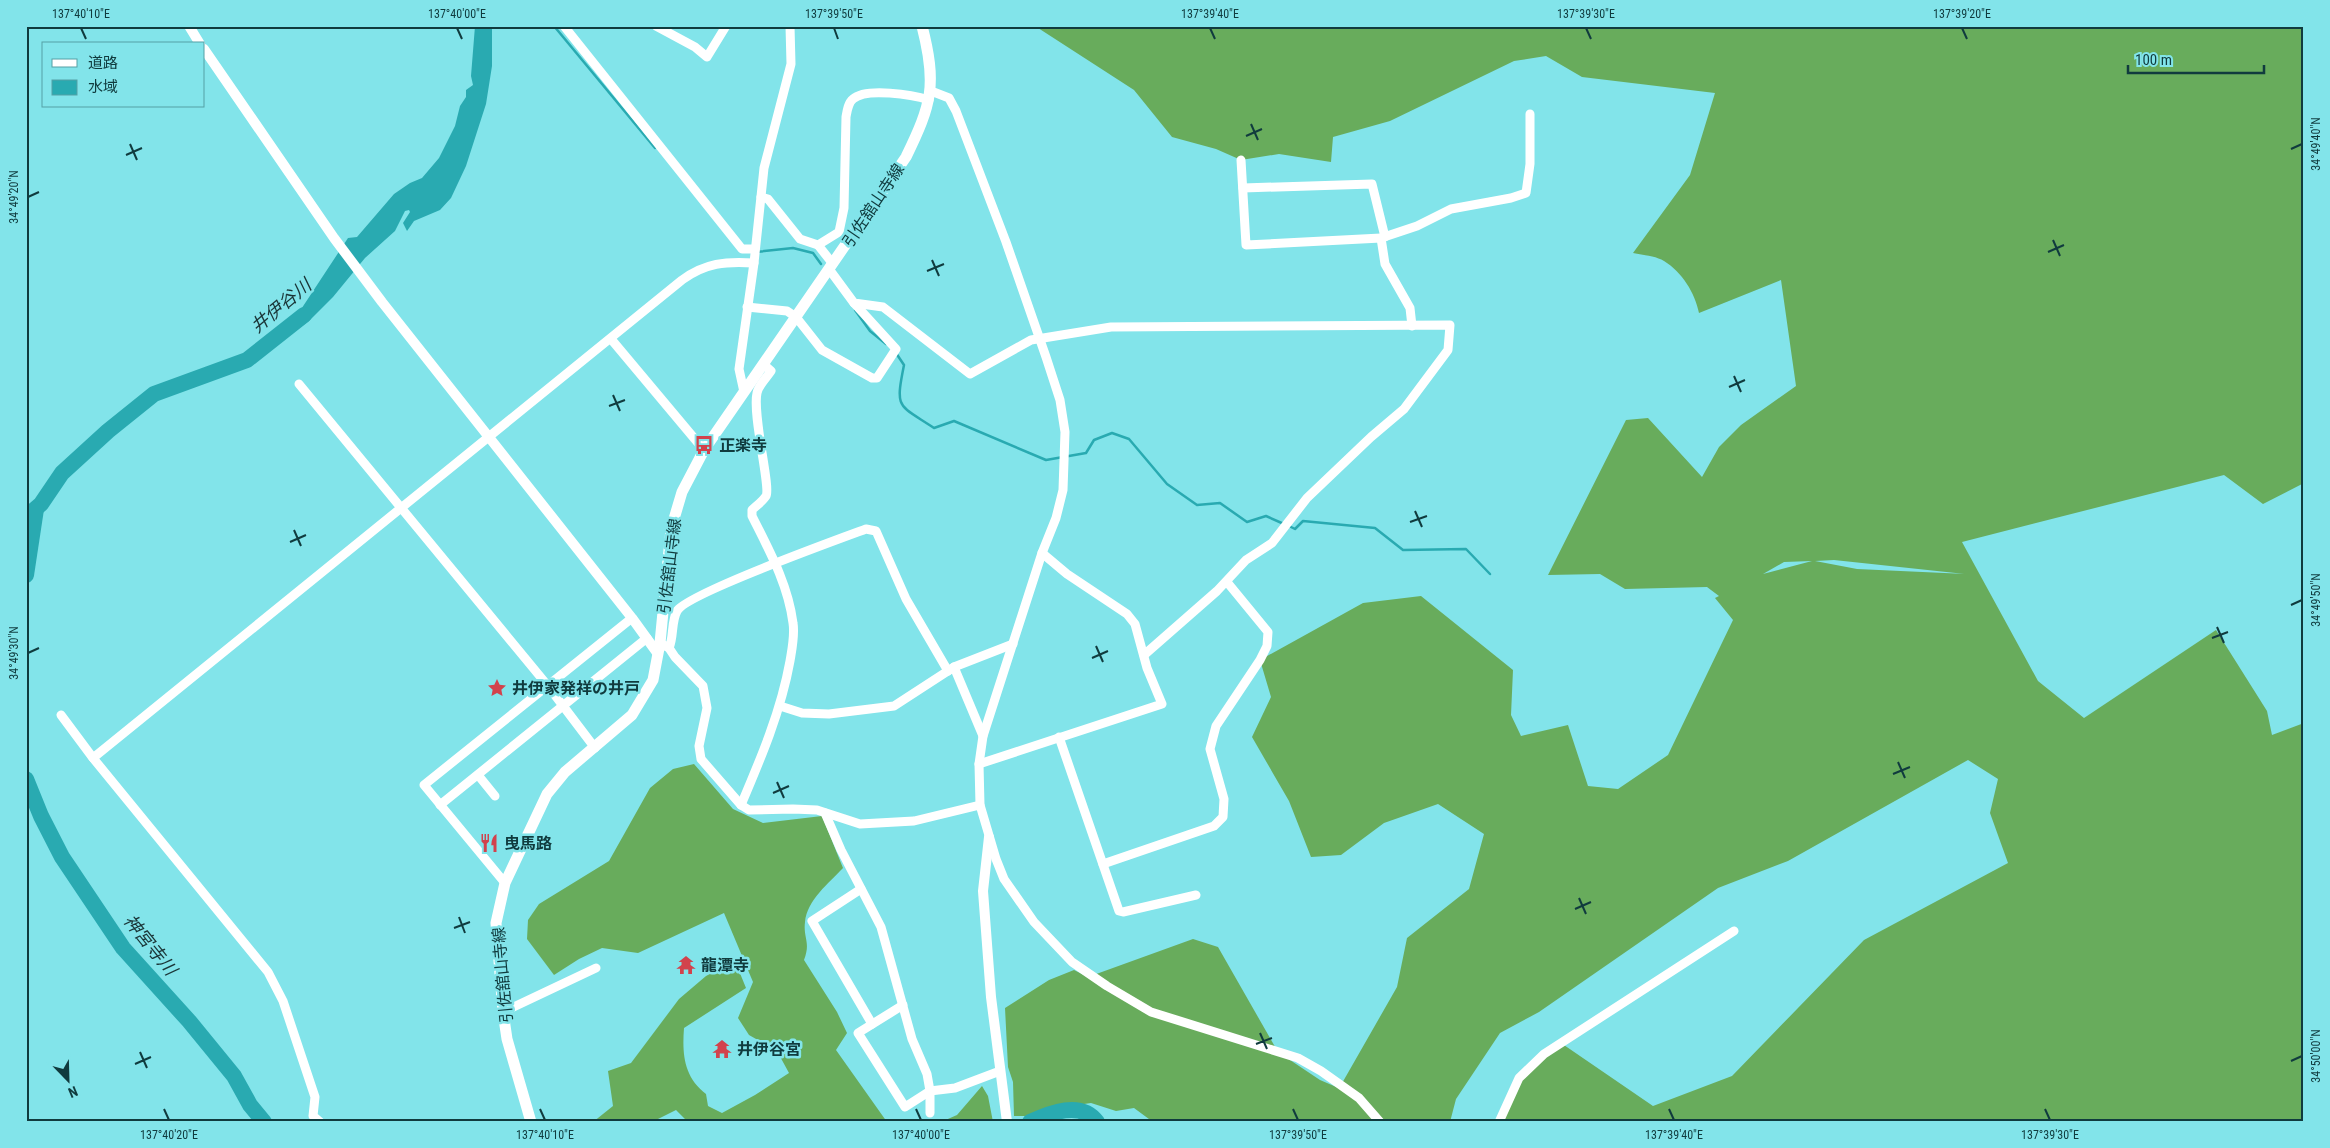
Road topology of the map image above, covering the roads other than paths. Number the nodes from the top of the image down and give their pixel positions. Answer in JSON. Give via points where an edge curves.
{"nodes":[{"id":1,"x":189,"y":26,"type":"edge"},
{"id":2,"x":564,"y":26,"type":"edge"},
{"id":3,"x":656,"y":26,"type":"edge"},
{"id":4,"x":726,"y":26,"type":"edge"},
{"id":5,"x":790,"y":26,"type":"edge"},
{"id":6,"x":922,"y":26,"type":"edge"},
{"id":7,"x":199,"y":42,"type":"edge"},
{"id":8,"x":205,"y":50,"type":"edge"},
{"id":9,"x":930,"y":96,"type":"junction"},
{"id":10,"x":1530,"y":114,"type":"dead end"},
{"id":11,"x":1242,"y":160,"type":"dead end"},
{"id":12,"x":1243,"y":188,"type":"junction"},
{"id":13,"x":761,"y":197,"type":"junction"},
{"id":14,"x":1383,"y":237,"type":"junction"},
{"id":15,"x":818,"y":245,"type":"junction"},
{"id":16,"x":754,"y":250,"type":"junction"},
{"id":17,"x":754,"y":263,"type":"junction"},
{"id":18,"x":831,"y":266,"type":"junction"},
{"id":19,"x":854,"y":303,"type":"junction"},
{"id":20,"x":747,"y":307,"type":"junction"},
{"id":21,"x":796,"y":317,"type":"junction"},
{"id":22,"x":1412,"y":326,"type":"junction"},
{"id":23,"x":611,"y":339,"type":"junction"},
{"id":24,"x":1039,"y":339,"type":"junction"},
{"id":25,"x":763,"y":364,"type":"junction"},
{"id":26,"x":299,"y":384,"type":"dead end"},
{"id":27,"x":744,"y":392,"type":"junction"},
{"id":28,"x":489,"y":438,"type":"junction"},
{"id":29,"x":704,"y":450,"type":"junction"},
{"id":30,"x":402,"y":509,"type":"junction"},
{"id":31,"x":1042,"y":553,"type":"junction"},
{"id":32,"x":776,"y":564,"type":"junction"},
{"id":33,"x":1227,"y":582,"type":"junction"},
{"id":34,"x":632,"y":618,"type":"junction"},
{"id":35,"x":646,"y":638,"type":"junction"},
{"id":36,"x":1013,"y":644,"type":"junction"},
{"id":37,"x":662,"y":649,"type":"junction"},
{"id":38,"x":1144,"y":654,"type":"junction"},
{"id":39,"x":951,"y":669,"type":"junction"},
{"id":40,"x":548,"y":686,"type":"junction"},
{"id":41,"x":780,"y":706,"type":"junction"},
{"id":42,"x":564,"y":707,"type":"junction"},
{"id":43,"x":61,"y":715,"type":"dead end"},
{"id":44,"x":983,"y":736,"type":"junction"},
{"id":45,"x":1058,"y":737,"type":"junction"},
{"id":46,"x":595,"y":748,"type":"junction"},
{"id":47,"x":94,"y":758,"type":"junction"},
{"id":48,"x":979,"y":764,"type":"junction"},
{"id":49,"x":478,"y":775,"type":"junction"},
{"id":50,"x":494,"y":796,"type":"dead end"},
{"id":51,"x":440,"y":805,"type":"junction"},
{"id":52,"x":741,"y":805,"type":"junction"},
{"id":53,"x":980,"y":805,"type":"junction"},
{"id":54,"x":825,"y":813,"type":"junction"},
{"id":55,"x":989,"y":837,"type":"junction"},
{"id":56,"x":1103,"y":864,"type":"junction"},
{"id":57,"x":505,"y":883,"type":"junction"},
{"id":58,"x":861,"y":890,"type":"junction"},
{"id":59,"x":1196,"y":895,"type":"dead end"},
{"id":60,"x":1734,"y":931,"type":"dead end"},
{"id":61,"x":596,"y":968,"type":"dead end"},
{"id":62,"x":903,"y":1005,"type":"junction"},
{"id":63,"x":504,"y":1012,"type":"junction"},
{"id":64,"x":872,"y":1024,"type":"junction"},
{"id":65,"x":1000,"y":1071,"type":"junction"},
{"id":66,"x":930,"y":1091,"type":"junction"},
{"id":67,"x":930,"y":1113,"type":"dead end"},
{"id":68,"x":320,"y":1122,"type":"edge"},
{"id":69,"x":531,"y":1122,"type":"edge"},
{"id":70,"x":1007,"y":1122,"type":"edge"},
{"id":71,"x":1380,"y":1122,"type":"edge"},
{"id":72,"x":1499,"y":1122,"type":"edge"}],
"edges":[{"from":1,"to":7,"type":"street"},
{"from":2,"to":16,"type":"street","via":[[742,248]]},
{"from":3,"to":4,"type":"street","via":[[707,57]]},
{"from":5,"to":13,"type":"street","via":[[791,64],[764,168]]},
{"from":6,"to":9,"type":"main road","name":"引佐舘山寺線","via":[[930,57]]},
{"from":8,"to":28,"type":"street","via":[[334,238]]},
{"from":9,"to":15,"type":"street","via":[[876,93],[853,98],[846,117],[844,208],[839,232]]},
{"from":9,"to":18,"type":"main road","name":"引佐舘山寺線","via":[[922,124],[906,157]]},
{"from":9,"to":24,"type":"street","via":[[949,98],[956,110]]},
{"from":10,"to":14,"type":"street","via":[[1530,164],[1526,193],[1451,210]]},
{"from":11,"to":12,"type":"street"},
{"from":12,"to":14,"type":"street","via":[[1372,184]]},
{"from":12,"to":14,"type":"street","via":[[1246,245]]},
{"from":13,"to":15,"type":"street","via":[[768,199],[800,239]]},
{"from":13,"to":16,"type":"street"},
{"from":14,"to":22,"type":"street","via":[[1385,264],[1410,308]]},
{"from":15,"to":18,"type":"street"},
{"from":16,"to":17,"type":"street"},
{"from":17,"to":20,"type":"street"},
{"from":17,"to":23,"type":"street","via":[[715,263],[690,274]]},
{"from":18,"to":19,"type":"street"},
{"from":18,"to":21,"type":"main road","name":"引佐舘山寺線"},
{"from":19,"to":21,"type":"street","via":[[896,349],[877,378],[822,350]]},
{"from":19,"to":24,"type":"street","via":[[883,307],[970,374],[1024,342]]},
{"from":20,"to":21,"type":"street","via":[[787,311]]},
{"from":20,"to":27,"type":"street","via":[[739,369]]},
{"from":21,"to":25,"type":"main road","name":"引佐舘山寺線"},
{"from":22,"to":24,"type":"street","via":[[1111,326]]},
{"from":22,"to":33,"type":"street","via":[[1450,325],[1448,350],[1441,362],[1404,410],[1307,498],[1272,542],[1246,560]]},
{"from":23,"to":28,"type":"street"},
{"from":23,"to":29,"type":"street"},
{"from":24,"to":31,"type":"street","via":[[1060,400],[1065,432],[1063,490]]},
{"from":25,"to":27,"type":"main road","name":"引佐舘山寺線"},
{"from":25,"to":32,"type":"street","via":[[771,371],[757,392],[756,401],[768,487],[766,496],[752,510],[752,516]]},
{"from":26,"to":30,"type":"street"},
{"from":27,"to":29,"type":"main road","name":"引佐舘山寺線"},
{"from":28,"to":30,"type":"street"},
{"from":28,"to":34,"type":"street"},
{"from":29,"to":37,"type":"main road","name":"引佐舘山寺線","via":[[682,492],[671,529]]},
{"from":30,"to":40,"type":"street"},
{"from":30,"to":47,"type":"street"},
{"from":31,"to":36,"type":"street"},
{"from":31,"to":38,"type":"street","via":[[1127,614],[1135,624]]},
{"from":32,"to":37,"type":"street","via":[[686,602],[677,611],[673,640]]},
{"from":32,"to":39,"type":"street","via":[[866,529],[876,530],[906,599]]},
{"from":32,"to":41,"type":"street","via":[[794,625],[793,646]]},
{"from":33,"to":38,"type":"street"},
{"from":33,"to":56,"type":"street","via":[[1268,632],[1267,646],[1216,726],[1210,749],[1224,799],[1223,817],[1214,826]]},
{"from":34,"to":35,"type":"street"},
{"from":34,"to":40,"type":"street"},
{"from":35,"to":37,"type":"street"},
{"from":35,"to":42,"type":"street"},
{"from":36,"to":39,"type":"street"},
{"from":36,"to":44,"type":"street"},
{"from":37,"to":46,"type":"main road","name":"引佐舘山寺線","via":[[653,680],[632,715]]},
{"from":37,"to":52,"type":"street","via":[[703,686],[706,708],[699,746],[701,758]]},
{"from":38,"to":45,"type":"street","via":[[1162,704]]},
{"from":39,"to":41,"type":"street","via":[[894,706],[829,714],[802,713]]},
{"from":39,"to":44,"type":"street"},
{"from":40,"to":42,"type":"street"},
{"from":40,"to":51,"type":"street","via":[[424,786]]},
{"from":41,"to":52,"type":"street"},
{"from":42,"to":46,"type":"street"},
{"from":42,"to":49,"type":"street"},
{"from":43,"to":47,"type":"street"},
{"from":44,"to":48,"type":"street"},
{"from":45,"to":48,"type":"street"},
{"from":45,"to":56,"type":"street"},
{"from":46,"to":57,"type":"main road","name":"引佐舘山寺線","via":[[564,772],[547,794]]},
{"from":47,"to":68,"type":"street","via":[[274,980],[315,1098],[314,1116]]},
{"from":48,"to":53,"type":"street"},
{"from":49,"to":50,"type":"street"},
{"from":49,"to":51,"type":"street"},
{"from":51,"to":57,"type":"street"},
{"from":52,"to":54,"type":"street","via":[[749,810],[792,809]]},
{"from":53,"to":54,"type":"street","via":[[914,820],[860,824]]},
{"from":53,"to":55,"type":"street"},
{"from":54,"to":58,"type":"street"},
{"from":55,"to":65,"type":"street","via":[[982,891]]},
{"from":55,"to":71,"type":"street","via":[[1004,879],[1034,922],[1072,962],[1151,1012],[1298,1058],[1359,1098]]},
{"from":56,"to":59,"type":"street","via":[[1119,911]]},
{"from":57,"to":63,"type":"main road","name":"引佐舘山寺線","via":[[496,923]]},
{"from":58,"to":62,"type":"street","via":[[881,926]]},
{"from":58,"to":64,"type":"street","via":[[812,921]]},
{"from":60,"to":72,"type":"street","via":[[1544,1054],[1519,1078]]},
{"from":61,"to":63,"type":"street"},
{"from":62,"to":64,"type":"street"},
{"from":62,"to":66,"type":"street"},
{"from":63,"to":69,"type":"main road","name":"引佐舘山寺線","via":[[509,1048]]},
{"from":64,"to":66,"type":"street","via":[[858,1033],[905,1107]]},
{"from":65,"to":66,"type":"street","via":[[955,1088]]},
{"from":65,"to":70,"type":"street"},
{"from":66,"to":67,"type":"street"}]}
